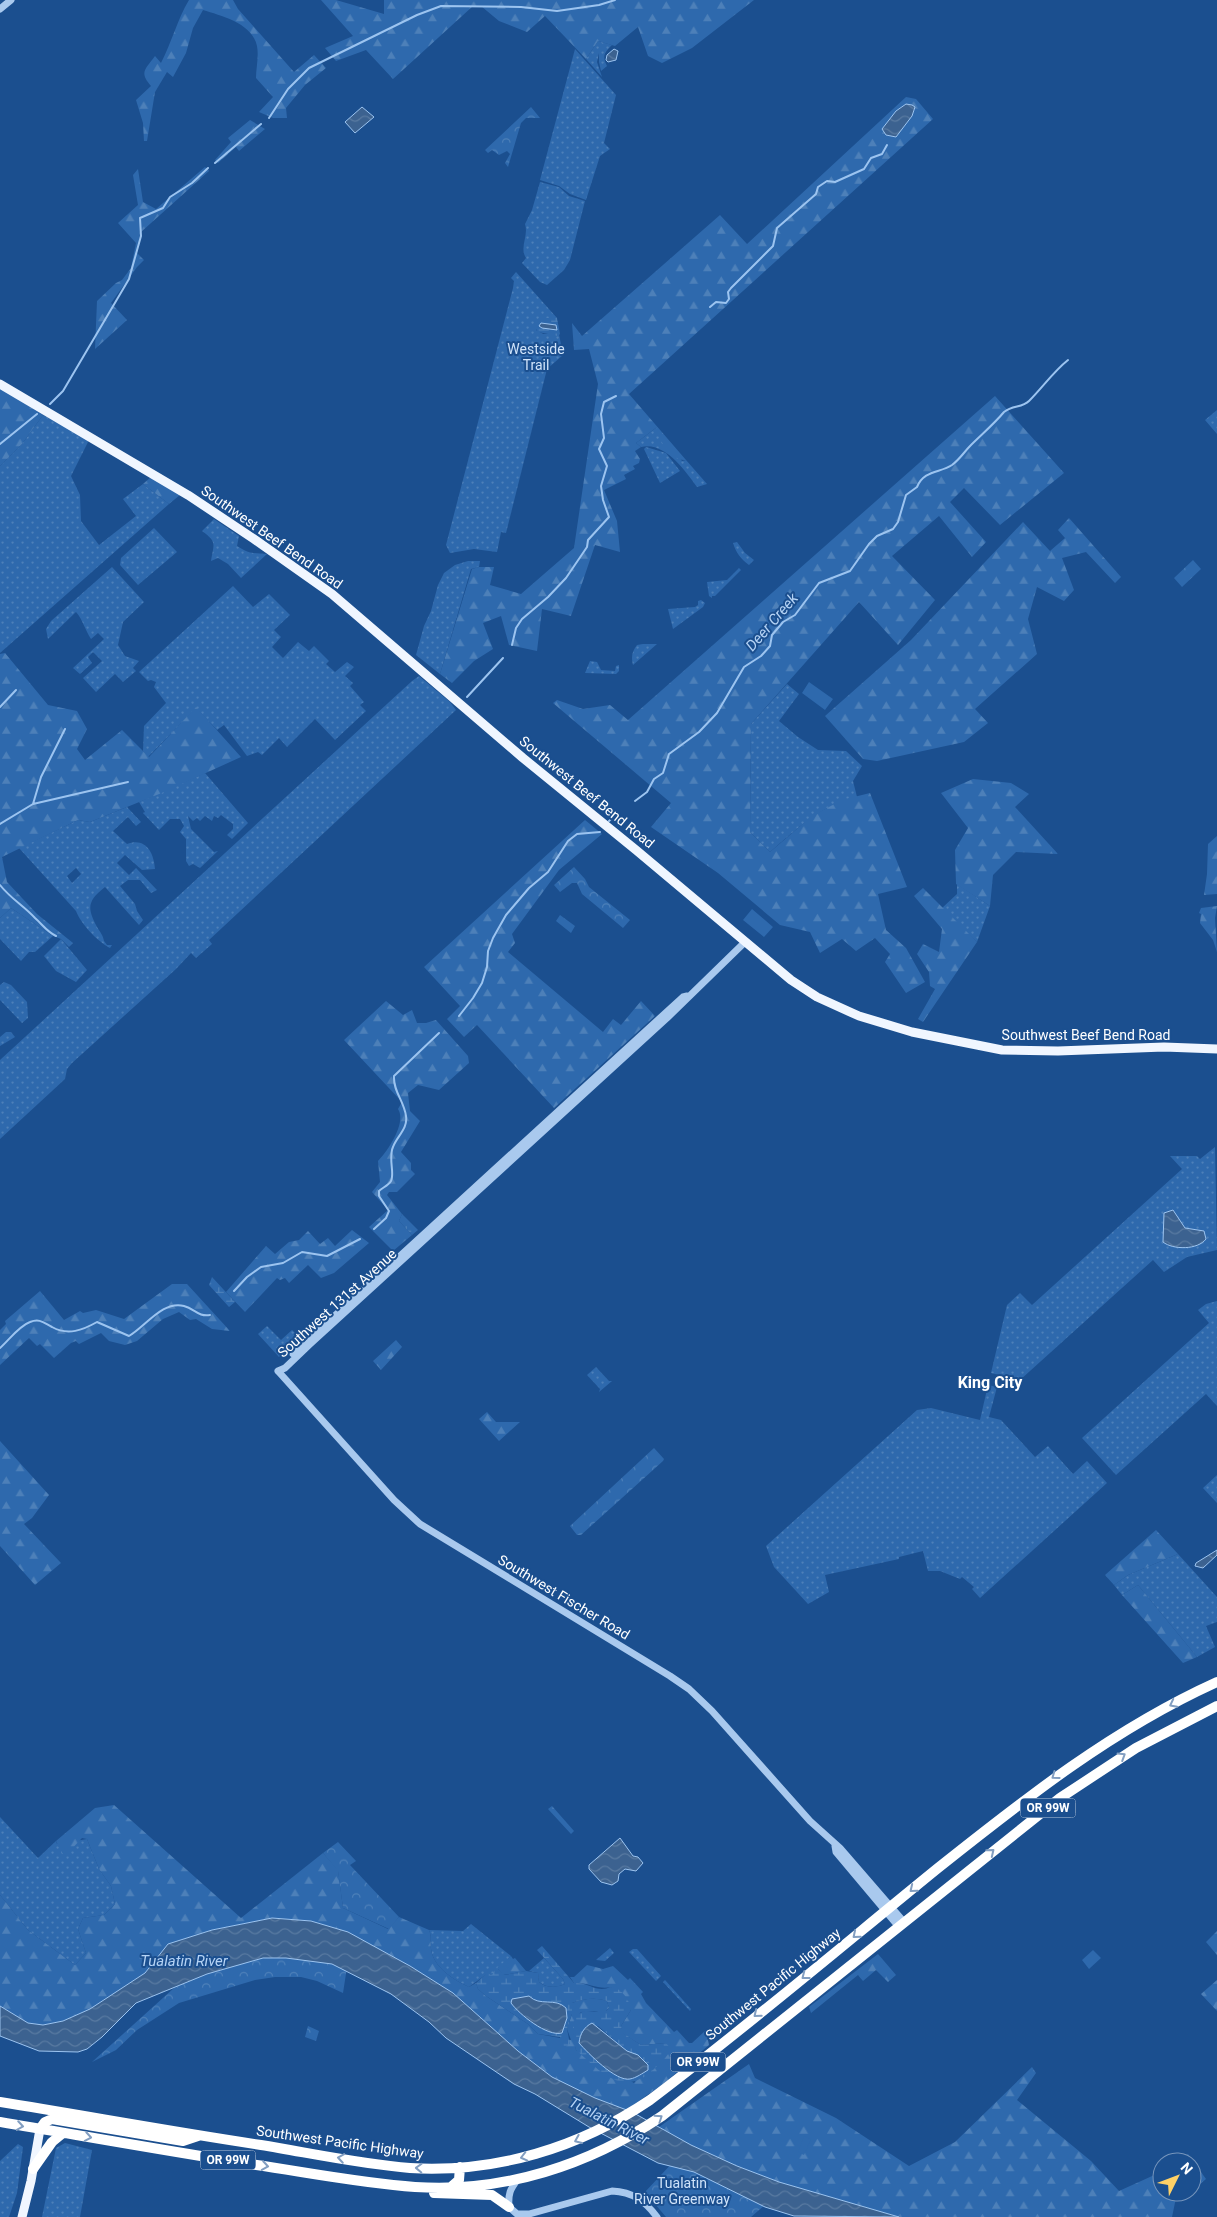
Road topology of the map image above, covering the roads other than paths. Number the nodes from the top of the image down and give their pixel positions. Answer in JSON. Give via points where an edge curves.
{"nodes":[{"id":1,"x":10,"y":0,"type":"edge"},
{"id":2,"x":0,"y":9,"type":"edge"},
{"id":3,"x":0,"y":384,"type":"edge"},
{"id":4,"x":745,"y":942,"type":"junction"},
{"id":5,"x":1217,"y":1049,"type":"edge"},
{"id":6,"x":278,"y":1371,"type":"joint"},
{"id":7,"x":1217,"y":1682,"type":"edge"},
{"id":8,"x":1217,"y":1706,"type":"edge"},
{"id":9,"x":888,"y":1908,"type":"junction"},
{"id":10,"x":902,"y":1924,"type":"junction"},
{"id":11,"x":0,"y":2102,"type":"edge"},
{"id":12,"x":30,"y":2107,"type":"junction"},
{"id":13,"x":0,"y":2122,"type":"edge"},
{"id":14,"x":40,"y":2129,"type":"junction"},
{"id":15,"x":63,"y":2133,"type":"junction"},
{"id":16,"x":199,"y":2136,"type":"junction"},
{"id":17,"x":460,"y":2167,"type":"junction"},
{"id":18,"x":33,"y":2170,"type":"junction"},
{"id":19,"x":518,"y":2179,"type":"junction"},
{"id":20,"x":416,"y":2187,"type":"junction"},
{"id":21,"x":451,"y":2187,"type":"junction"},
{"id":22,"x":509,"y":2207,"type":"junction"},
{"id":23,"x":22,"y":2217,"type":"edge"},
{"id":24,"x":658,"y":2217,"type":"edge"}],
"edges":[{"from":1,"to":2,"type":"street"},
{"from":3,"to":4,"type":"main road","name":"Southwest Beef Bend Road","via":[[201,504],[332,594],[522,758]]},
{"from":4,"to":5,"type":"main road","name":"Southwest Beef Bend Road","via":[[817,997],[859,1016],[912,1032],[1002,1050]]},
{"from":4,"to":6,"type":"street","name":"Southwest 131st Avenue","via":[[668,1018]]},
{"from":6,"to":9,"type":"street","name":"Southwest Fischer Road","via":[[412,1518],[689,1689],[836,1846],[836,1852]]},
{"from":7,"to":9,"type":"highway","name":"Southwest Pacific Highway","number":"OR 99W","one_way":true,"via":[[1147,1718],[1074,1762]]},
{"from":10,"to":8,"type":"highway","number":"OR 99W","one_way":true,"via":[[1086,1780],[1136,1748]]},
{"from":9,"to":10,"type":"street","name":"Southwest Fischer Road"},
{"from":9,"to":17,"type":"highway","name":"Southwest Pacific Highway","number":"OR 99W","one_way":true,"via":[[665,2088],[616,2121],[556,2148],[501,2163]]},
{"from":19,"to":10,"type":"highway","number":"OR 99W","one_way":true,"via":[[586,2158],[632,2135],[681,2101]]},
{"from":11,"to":12,"type":"highway","name":"Southwest Pacific Highway","number":"OR 99W"},
{"from":12,"to":14,"type":"highway","via":[[38,2116]]},
{"from":12,"to":16,"type":"highway","name":"Southwest Pacific Highway","number":"OR 99W"},
{"from":13,"to":14,"type":"highway","number":"OR 99W","one_way":true},
{"from":14,"to":15,"type":"highway","number":"OR 99W"},
{"from":14,"to":16,"type":"highway","via":[[52,2119],[183,2141]]},
{"from":14,"to":18,"type":"main road"},
{"from":15,"to":18,"type":"highway","via":[[52,2142]]},
{"from":15,"to":20,"type":"highway","number":"OR 99W","one_way":true,"via":[[345,2179]]},
{"from":17,"to":16,"type":"highway","name":"Southwest Pacific Highway","number":"OR 99W","one_way":true,"via":[[390,2166]]},
{"from":17,"to":21,"type":"highway","via":[[459,2180]]},
{"from":18,"to":23,"type":"main road"},
{"from":19,"to":21,"type":"highway","number":"OR 99W"},
{"from":19,"to":22,"type":"street","via":[[509,2191]]},
{"from":20,"to":21,"type":"highway","number":"OR 99W"},
{"from":20,"to":22,"type":"highway","via":[[436,2194],[492,2195]]},
{"from":22,"to":24,"type":"street","via":[[525,2215],[596,2194],[618,2191],[638,2197]]}]}
